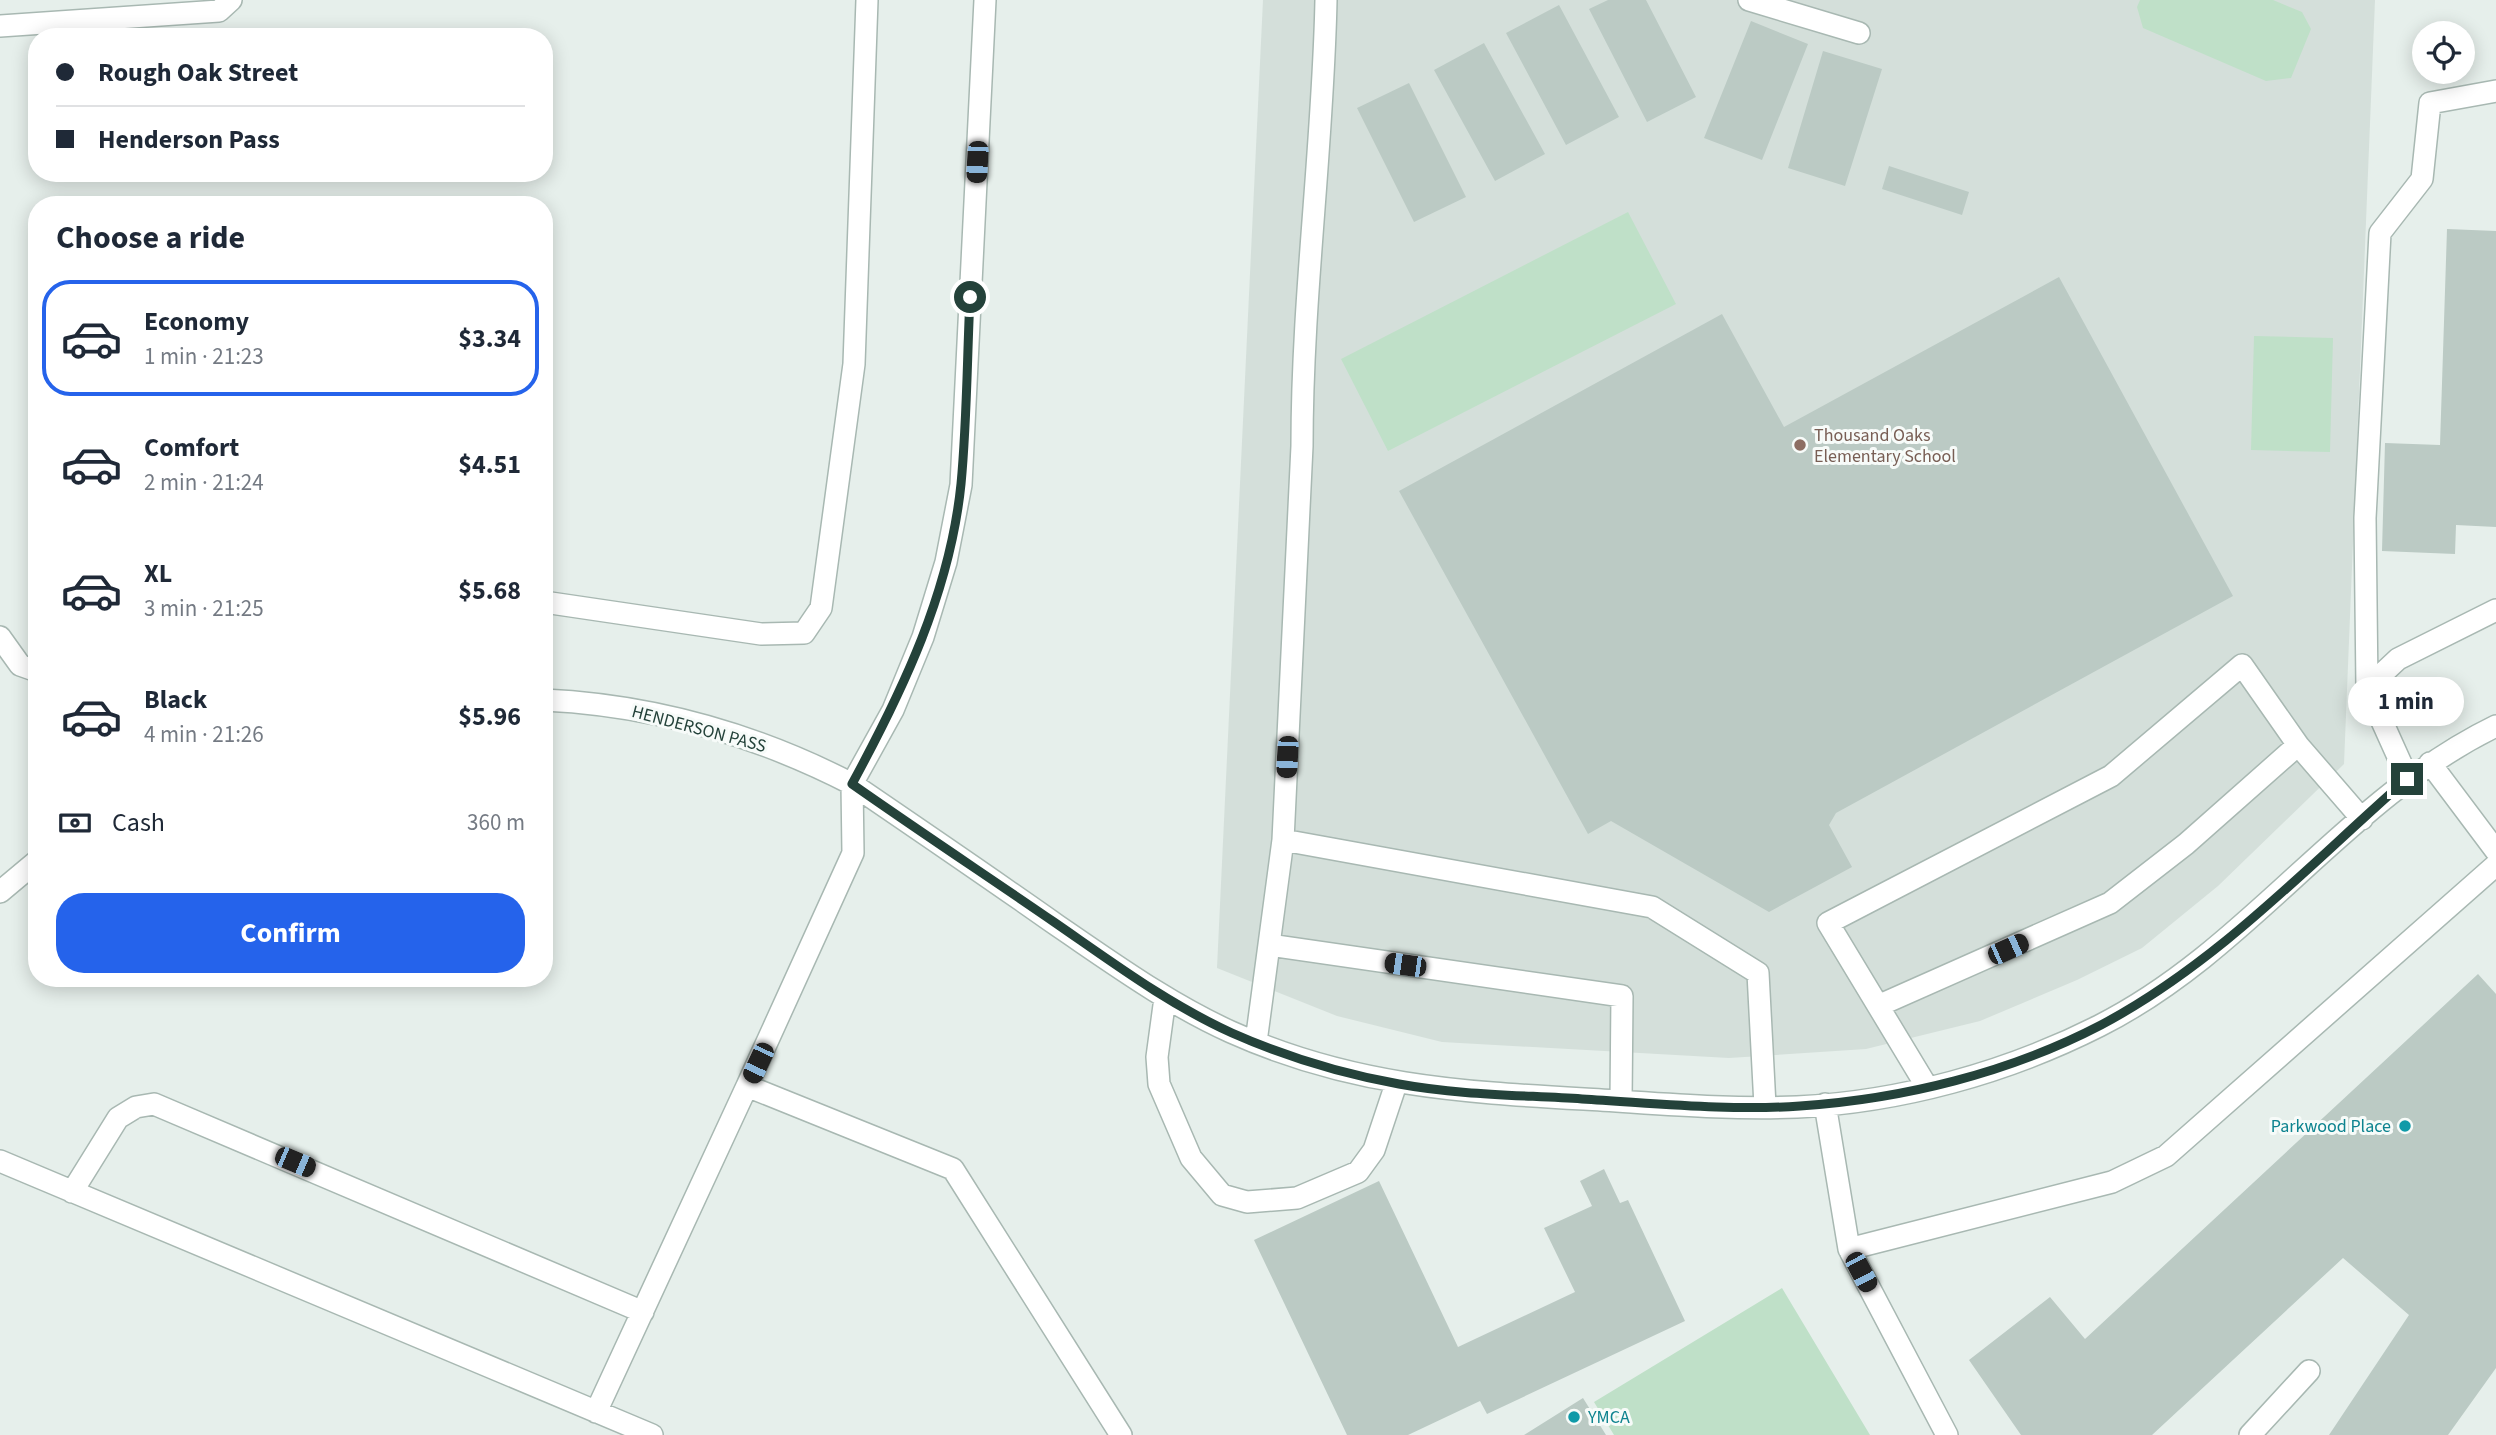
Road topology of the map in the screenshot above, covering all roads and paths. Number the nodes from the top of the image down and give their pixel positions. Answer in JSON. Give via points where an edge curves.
{"nodes":[{"id":1,"x":231,"y":0,"type":"edge"},
{"id":2,"x":867,"y":0,"type":"edge"},
{"id":3,"x":985,"y":0,"type":"edge"},
{"id":4,"x":1326,"y":0,"type":"edge"},
{"id":5,"x":1749,"y":0,"type":"edge"},
{"id":6,"x":0,"y":26,"type":"edge"},
{"id":7,"x":1859,"y":33,"type":"dead end"},
{"id":8,"x":2496,"y":91,"type":"edge"},
{"id":9,"x":553,"y":603,"type":"edge"},
{"id":10,"x":2496,"y":610,"type":"edge"},
{"id":11,"x":0,"y":637,"type":"edge"},
{"id":12,"x":28,"y":668,"type":"edge"},
{"id":13,"x":2367,"y":688,"type":"junction"},
{"id":14,"x":553,"y":700,"type":"edge"},
{"id":15,"x":2496,"y":726,"type":"edge"},
{"id":16,"x":2298,"y":745,"type":"junction"},
{"id":17,"x":2430,"y":763,"type":"junction"},
{"id":18,"x":2407,"y":779,"type":"junction"},
{"id":19,"x":852,"y":784,"type":"junction"},
{"id":20,"x":2362,"y":819,"type":"junction"},
{"id":21,"x":1283,"y":840,"type":"junction"},
{"id":22,"x":2496,"y":851,"type":"edge"},
{"id":23,"x":2496,"y":864,"type":"edge"},
{"id":24,"x":28,"y":869,"type":"edge"},
{"id":25,"x":0,"y":892,"type":"edge"},
{"id":26,"x":1269,"y":945,"type":"junction"},
{"id":27,"x":1165,"y":999,"type":"junction"},
{"id":28,"x":1880,"y":1005,"type":"junction"},
{"id":29,"x":1256,"y":1042,"type":"junction"},
{"id":30,"x":1396,"y":1084,"type":"junction"},
{"id":31,"x":747,"y":1086,"type":"junction"},
{"id":32,"x":1927,"y":1087,"type":"junction"},
{"id":33,"x":1621,"y":1101,"type":"junction"},
{"id":34,"x":1825,"y":1104,"type":"junction"},
{"id":35,"x":1765,"y":1106,"type":"junction"},
{"id":36,"x":0,"y":1161,"type":"edge"},
{"id":37,"x":72,"y":1192,"type":"junction"},
{"id":38,"x":1849,"y":1249,"type":"junction"},
{"id":39,"x":643,"y":1312,"type":"junction"},
{"id":40,"x":2309,"y":1371,"type":"dead end"},
{"id":41,"x":596,"y":1412,"type":"junction"},
{"id":42,"x":652,"y":1435,"type":"edge"},
{"id":43,"x":1121,"y":1435,"type":"edge"},
{"id":44,"x":1947,"y":1435,"type":"edge"},
{"id":45,"x":2250,"y":1435,"type":"edge"}],
"edges":[{"from":1,"to":6,"type":"street","via":[[219,11]]},
{"from":2,"to":9,"type":"street","via":[[853,364],[821,608],[804,633],[761,634]]},
{"from":3,"to":19,"type":"street","via":[[961,485],[946,562],[923,638],[893,710]]},
{"from":4,"to":21,"type":"street","via":[[1324,98],[1302,384]]},
{"from":5,"to":7,"type":"street"},
{"from":8,"to":13,"type":"street","via":[[2430,103],[2422,179],[2381,233],[2365,519]]},
{"from":10,"to":13,"type":"street","via":[[2398,659]]},
{"from":11,"to":12,"type":"street","via":[[20,665]]},
{"from":13,"to":18,"type":"street"},
{"from":14,"to":19,"type":"street","name":"HENDERSON PASS","via":[[658,714],[722,731],[808,761]]},
{"from":15,"to":17,"type":"street","name":"HENDERSON PASS"},
{"from":16,"to":20,"type":"street"},
{"from":16,"to":28,"type":"street","via":[[2110,903]]},
{"from":16,"to":28,"type":"street","via":[[2242,665],[2111,776],[1828,923]]},
{"from":17,"to":18,"type":"street","name":"HENDERSON PASS"},
{"from":17,"to":22,"type":"street"},
{"from":18,"to":20,"type":"street","name":"HENDERSON PASS"},
{"from":19,"to":27,"type":"street","name":"HENDERSON PASS"},
{"from":19,"to":31,"type":"street","via":[[853,853]]},
{"from":20,"to":32,"type":"street","name":"HENDERSON PASS","via":[[2232,937],[2166,986],[2100,1026],[2027,1057]]},
{"from":21,"to":26,"type":"street"},
{"from":21,"to":35,"type":"street","via":[[1652,907],[1758,973]]},
{"from":23,"to":38,"type":"street","via":[[2166,1156],[2112,1182]]},
{"from":24,"to":25,"type":"street"},
{"from":26,"to":29,"type":"street"},
{"from":26,"to":33,"type":"street","via":[[1622,996]]},
{"from":27,"to":29,"type":"street","name":"HENDERSON PASS"},
{"from":27,"to":30,"type":"street","via":[[1157,1057],[1159,1084],[1191,1158],[1222,1195],[1248,1202],[1297,1198],[1358,1172],[1374,1150]]},
{"from":28,"to":32,"type":"street"},
{"from":29,"to":30,"type":"street","name":"HENDERSON PASS"},
{"from":30,"to":33,"type":"street","name":"HENDERSON PASS"},
{"from":31,"to":39,"type":"street"},
{"from":31,"to":43,"type":"street","via":[[953,1169]]},
{"from":32,"to":34,"type":"street","name":"HENDERSON PASS"},
{"from":33,"to":35,"type":"street","name":"HENDERSON PASS"},
{"from":34,"to":35,"type":"street","name":"HENDERSON PASS"},
{"from":34,"to":38,"type":"street"},
{"from":36,"to":37,"type":"street"},
{"from":37,"to":39,"type":"street","via":[[117,1118],[136,1107],[154,1104]]},
{"from":37,"to":41,"type":"street"},
{"from":38,"to":44,"type":"street"},
{"from":39,"to":41,"type":"street"},
{"from":40,"to":45,"type":"street"},
{"from":41,"to":42,"type":"street"}]}
